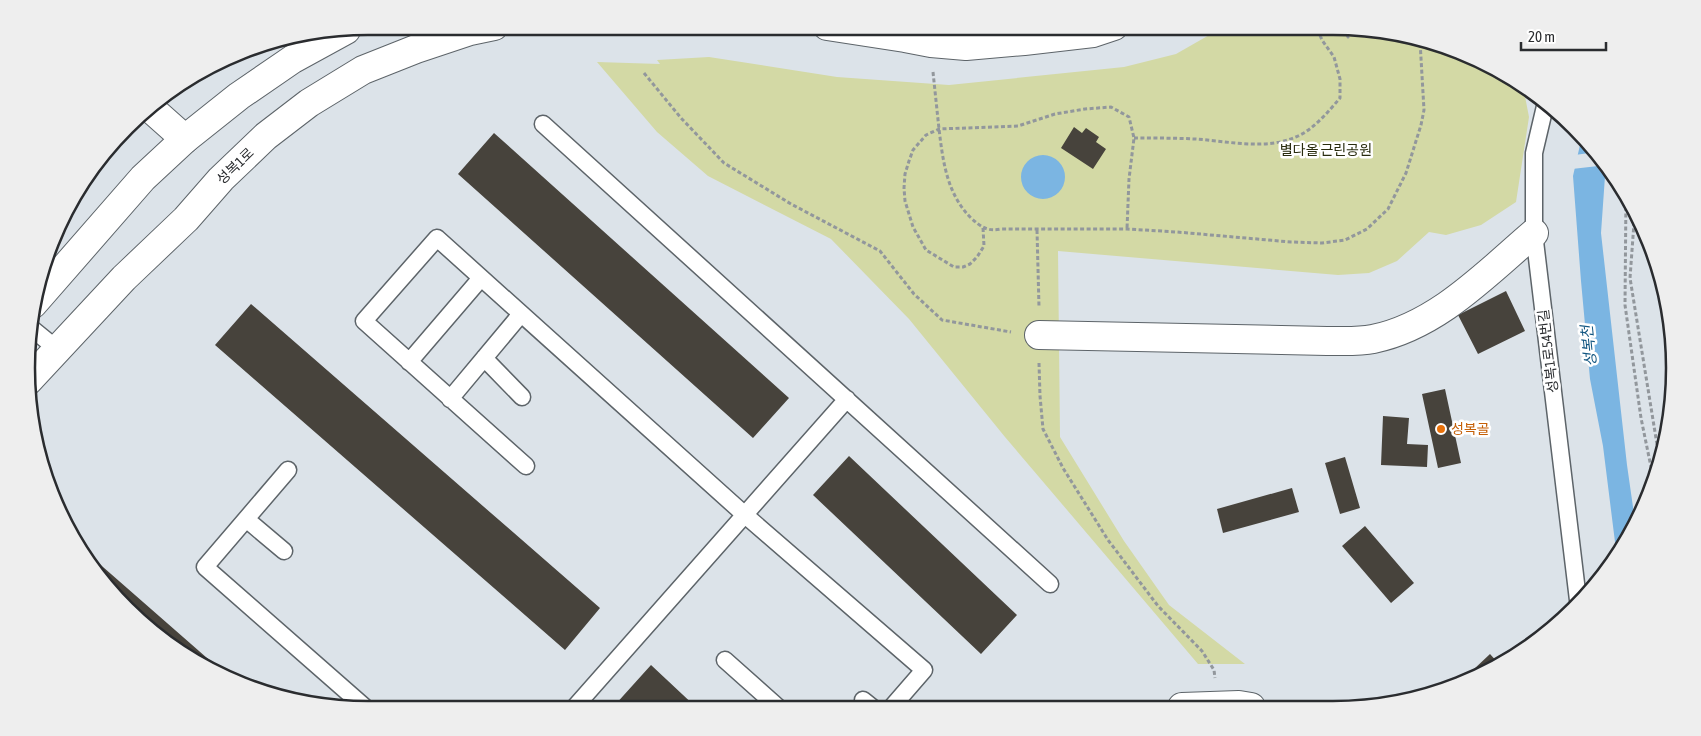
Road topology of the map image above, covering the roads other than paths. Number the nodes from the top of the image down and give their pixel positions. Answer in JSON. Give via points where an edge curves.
{"nodes":[{"id":1,"x":458,"y":35,"type":"edge"},
{"id":2,"x":886,"y":35,"type":"edge"},
{"id":3,"x":1078,"y":35,"type":"edge"},
{"id":4,"x":333,"y":37,"type":"edge"},
{"id":5,"x":1544,"y":111,"type":"edge"},
{"id":6,"x":155,"y":112,"type":"edge"},
{"id":7,"x":544,"y":124,"type":"dead end"},
{"id":8,"x":185,"y":139,"type":"junction"},
{"id":9,"x":1534,"y":233,"type":"junction"},
{"id":10,"x":481,"y":278,"type":"junction"},
{"id":11,"x":44,"y":292,"type":"edge"},
{"id":12,"x":521,"y":314,"type":"junction"},
{"id":13,"x":37,"y":332,"type":"edge"},
{"id":14,"x":1040,"y":335,"type":"road end"},
{"id":15,"x":58,"y":349,"type":"junction"},
{"id":16,"x":484,"y":358,"type":"junction"},
{"id":17,"x":409,"y":362,"type":"junction"},
{"id":18,"x":35,"y":373,"type":"edge"},
{"id":19,"x":522,"y":396,"type":"dead end"},
{"id":20,"x":450,"y":398,"type":"junction"},
{"id":21,"x":847,"y":399,"type":"junction"},
{"id":22,"x":526,"y":466,"type":"dead end"},
{"id":23,"x":288,"y":470,"type":"dead end"},
{"id":24,"x":745,"y":515,"type":"junction"},
{"id":25,"x":246,"y":519,"type":"junction"},
{"id":26,"x":284,"y":551,"type":"dead end"},
{"id":27,"x":1050,"y":584,"type":"dead end"},
{"id":28,"x":1577,"y":594,"type":"edge"},
{"id":29,"x":725,"y":660,"type":"dead end"},
{"id":30,"x":357,"y":701,"type":"edge"},
{"id":31,"x":580,"y":701,"type":"edge"},
{"id":32,"x":772,"y":701,"type":"edge"},
{"id":33,"x":897,"y":701,"type":"edge"}],
"edges":[{"from":1,"to":15,"type":"street","name":"성복1로","via":[[363,70],[309,103],[266,136]]},
{"from":2,"to":3,"type":"street","via":[[931,44],[966,46]]},
{"from":4,"to":8,"type":"street","via":[[293,59],[239,96]]},
{"from":5,"to":9,"type":"lane","name":"성복1로54번길","via":[[1534,153]]},
{"from":6,"to":8,"type":"street"},
{"from":7,"to":21,"type":"lane"},
{"from":8,"to":11,"type":"street","via":[[143,178]]},
{"from":9,"to":14,"type":"street","via":[[1451,303],[1393,334],[1371,340]]},
{"from":9,"to":28,"type":"lane","name":"성복1로54번길"},
{"from":10,"to":12,"type":"lane"},
{"from":10,"to":17,"type":"lane"},
{"from":10,"to":17,"type":"lane","via":[[437,238],[364,321]]},
{"from":12,"to":16,"type":"lane"},
{"from":12,"to":24,"type":"lane"},
{"from":13,"to":15,"type":"lane"},
{"from":15,"to":18,"type":"street","name":"성복1로"},
{"from":16,"to":19,"type":"lane"},
{"from":16,"to":20,"type":"lane"},
{"from":17,"to":20,"type":"lane"},
{"from":20,"to":22,"type":"lane"},
{"from":21,"to":24,"type":"lane"},
{"from":21,"to":27,"type":"lane"},
{"from":23,"to":25,"type":"lane"},
{"from":24,"to":31,"type":"lane"},
{"from":24,"to":33,"type":"lane","via":[[924,670]]},
{"from":25,"to":26,"type":"lane"},
{"from":25,"to":30,"type":"lane","via":[[205,567]]},
{"from":29,"to":32,"type":"lane"}]}
